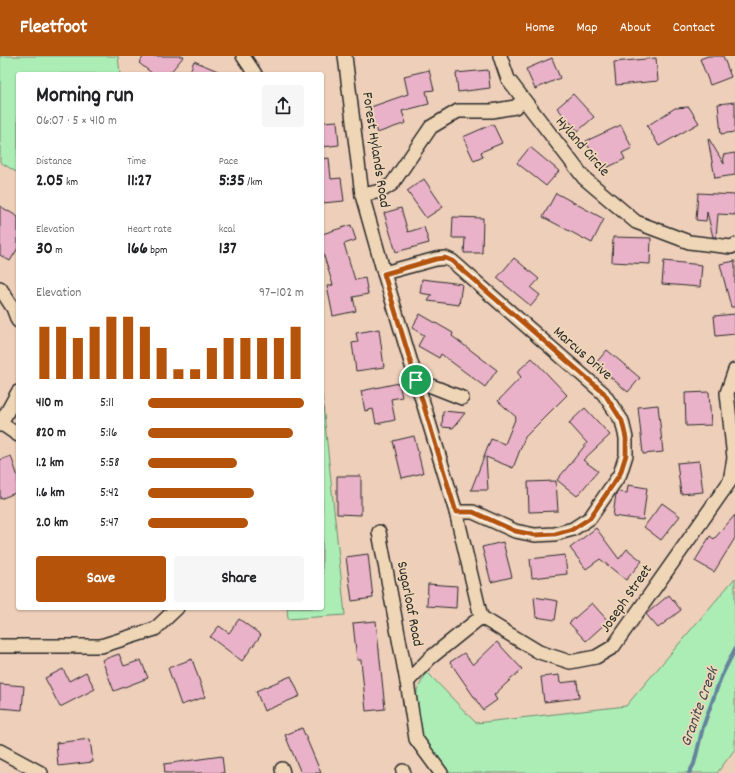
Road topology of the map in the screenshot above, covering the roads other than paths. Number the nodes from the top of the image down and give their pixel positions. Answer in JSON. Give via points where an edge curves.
{"nodes":[{"id":1,"x":243,"y":56,"type":"edge"},
{"id":2,"x":345,"y":56,"type":"edge"},
{"id":3,"x":500,"y":56,"type":"edge"},
{"id":4,"x":254,"y":72,"type":"edge"},
{"id":5,"x":523,"y":101,"type":"junction"},
{"id":6,"x":362,"y":195,"type":"junction"},
{"id":7,"x":735,"y":245,"type":"edge"},
{"id":8,"x":384,"y":274,"type":"junction"},
{"id":9,"x":0,"y":288,"type":"edge"},
{"id":10,"x":16,"y":316,"type":"edge"},
{"id":11,"x":735,"y":370,"type":"edge"},
{"id":12,"x":416,"y":380,"type":"junction"},
{"id":13,"x":16,"y":396,"type":"edge"},
{"id":14,"x":462,"y":398,"type":"dead end"},
{"id":15,"x":1,"y":425,"type":"edge"},
{"id":16,"x":16,"y":434,"type":"edge"},
{"id":17,"x":456,"y":512,"type":"junction"},
{"id":18,"x":379,"y":532,"type":"dead end"},
{"id":19,"x":176,"y":610,"type":"edge"},
{"id":20,"x":481,"y":617,"type":"junction"},
{"id":21,"x":0,"y":646,"type":"edge"},
{"id":22,"x":408,"y":682,"type":"junction"},
{"id":23,"x":0,"y":751,"type":"edge"},
{"id":24,"x":41,"y":773,"type":"edge"},
{"id":25,"x":441,"y":773,"type":"edge"}],
"edges":[{"from":1,"to":4,"type":"street"},
{"from":2,"to":6,"type":"street","name":"Forest Hylands Road"},
{"from":3,"to":5,"type":"street","name":"Hyland Circle","via":[[508,79]]},
{"from":5,"to":6,"type":"street","via":[[515,107],[492,111],[458,111],[446,118],[431,127],[392,184],[381,191]]},
{"from":5,"to":7,"type":"street","name":"Hyland Circle","via":[[584,178],[636,222],[689,242],[731,247]]},
{"from":6,"to":8,"type":"street","name":"Forest Hylands Road"},
{"from":8,"to":12,"type":"street","name":"Forest Hylands Road"},
{"from":8,"to":17,"type":"street","name":"Marcus Drive","via":[[436,259],[445,258],[452,261],[604,393],[622,421],[626,455],[620,474],[590,518],[573,529],[555,534],[535,535],[515,531],[473,512]]},
{"from":9,"to":10,"type":"street"},
{"from":11,"to":20,"type":"street","name":"Joseph Street","via":[[727,393],[734,458],[730,481],[613,647],[596,657],[570,662],[539,652]]},
{"from":12,"to":14,"type":"street"},
{"from":12,"to":17,"type":"street","name":"Forest Hylands Road"},
{"from":13,"to":15,"type":"street"},
{"from":15,"to":16,"type":"street"},
{"from":17,"to":20,"type":"street","name":"Forest Hylands Road"},
{"from":18,"to":22,"type":"street","name":"Sugarloaf Road"},
{"from":19,"to":21,"type":"street","via":[[155,629],[101,646]]},
{"from":20,"to":22,"type":"street","via":[[430,658]]},
{"from":22,"to":25,"type":"street","via":[[416,738]]},
{"from":23,"to":24,"type":"street"}]}
